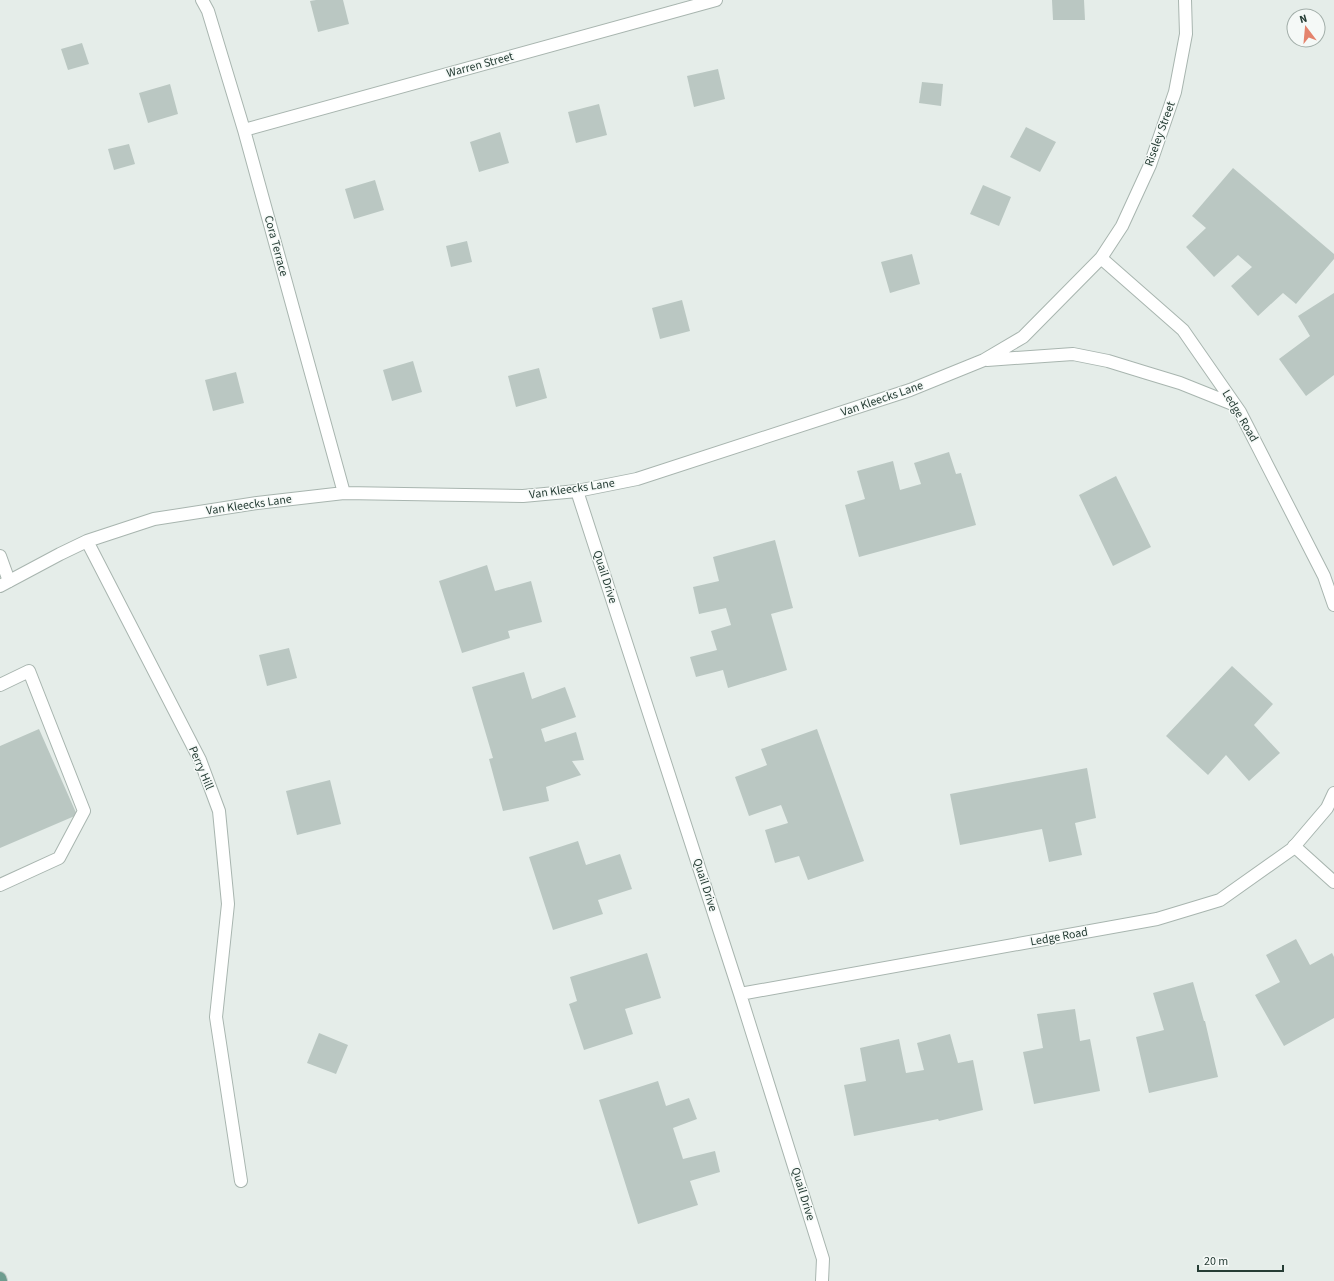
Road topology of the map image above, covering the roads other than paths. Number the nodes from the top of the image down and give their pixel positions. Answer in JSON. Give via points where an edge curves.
{"nodes":[{"id":1,"x":202,"y":0,"type":"edge"},
{"id":2,"x":716,"y":0,"type":"edge"},
{"id":3,"x":1185,"y":0,"type":"edge"},
{"id":4,"x":244,"y":130,"type":"junction"},
{"id":5,"x":1101,"y":258,"type":"junction"},
{"id":6,"x":984,"y":360,"type":"junction"},
{"id":7,"x":1235,"y":405,"type":"junction"},
{"id":8,"x":577,"y":491,"type":"junction"},
{"id":9,"x":344,"y":493,"type":"junction"},
{"id":10,"x":87,"y":541,"type":"junction"},
{"id":11,"x":0,"y":556,"type":"edge"},
{"id":12,"x":5,"y":584,"type":"edge"},
{"id":13,"x":1334,"y":605,"type":"edge"},
{"id":14,"x":0,"y":685,"type":"edge"},
{"id":15,"x":1334,"y":793,"type":"edge"},
{"id":16,"x":1294,"y":846,"type":"junction"},
{"id":17,"x":1334,"y":882,"type":"edge"},
{"id":18,"x":0,"y":885,"type":"edge"},
{"id":19,"x":740,"y":994,"type":"junction"},
{"id":20,"x":241,"y":1181,"type":"dead end"},
{"id":21,"x":822,"y":1281,"type":"edge"}],
"edges":[{"from":1,"to":4,"type":"street","name":"Cora Terrace","via":[[208,11]]},
{"from":2,"to":4,"type":"street","name":"Warren Street"},
{"from":3,"to":5,"type":"street","name":"Riseley Street","via":[[1186,34],[1175,92],[1150,165],[1122,226]]},
{"from":4,"to":9,"type":"street","name":"Cora Terrace"},
{"from":5,"to":6,"type":"street","name":"Van Kleecks Lane","via":[[1024,337]]},
{"from":5,"to":7,"type":"street","name":"Ledge Road","via":[[1183,330]]},
{"from":6,"to":7,"type":"street","via":[[1073,354],[1108,361],[1180,383]]},
{"from":6,"to":8,"type":"street","name":"Van Kleecks Lane","via":[[910,390],[637,479]]},
{"from":7,"to":13,"type":"street","name":"Ledge Road","via":[[1324,576]]},
{"from":8,"to":9,"type":"street","name":"Van Kleecks Lane","via":[[524,496]]},
{"from":8,"to":19,"type":"street","name":"Quail Drive"},
{"from":9,"to":10,"type":"street","name":"Van Kleecks Lane","via":[[256,503],[154,519]]},
{"from":10,"to":12,"type":"street","name":"Van Kleecks Lane"},
{"from":10,"to":20,"type":"street","name":"Perry Hill","via":[[200,760],[219,811],[228,904],[216,1017]]},
{"from":11,"to":12,"type":"street"},
{"from":14,"to":18,"type":"street","via":[[29,671],[84,811],[59,858]]},
{"from":15,"to":16,"type":"street","name":"Ledge Road","via":[[1326,808]]},
{"from":16,"to":17,"type":"street"},
{"from":16,"to":19,"type":"street","name":"Ledge Road","via":[[1220,900],[1157,919]]},
{"from":19,"to":21,"type":"street","name":"Quail Drive","via":[[823,1259]]}]}
